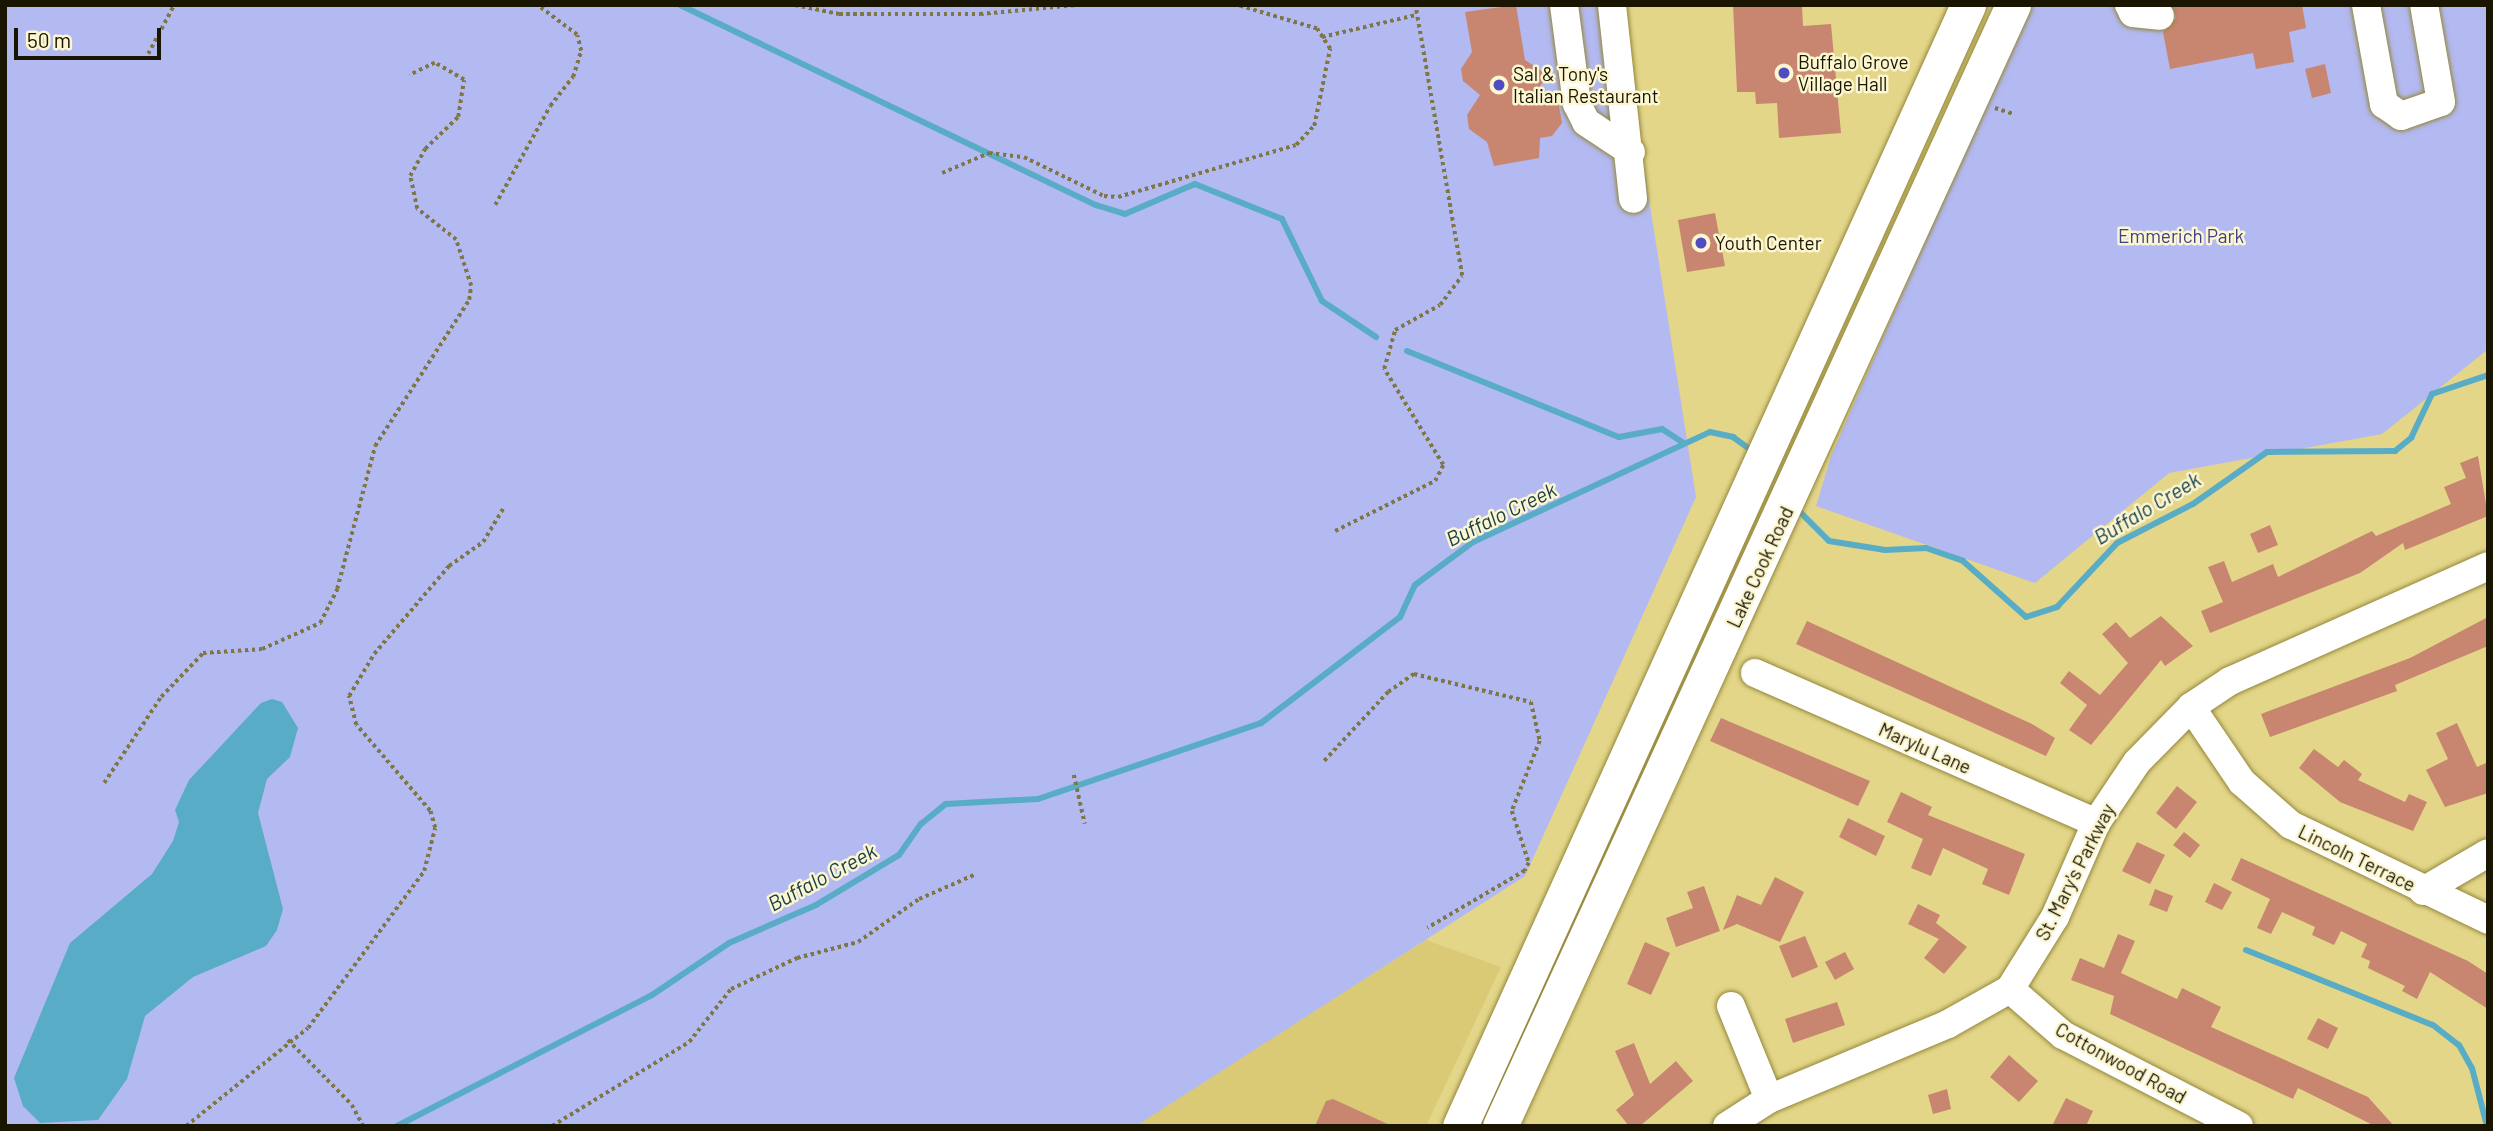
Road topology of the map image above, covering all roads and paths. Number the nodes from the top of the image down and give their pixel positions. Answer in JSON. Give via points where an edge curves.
{"nodes":[{"id":1,"x":174,"y":5,"type":"edge"},
{"id":2,"x":537,"y":5,"type":"edge"},
{"id":3,"x":796,"y":5,"type":"edge"},
{"id":4,"x":1077,"y":5,"type":"edge"},
{"id":5,"x":1236,"y":5,"type":"edge"},
{"id":6,"x":1415,"y":5,"type":"edge"},
{"id":7,"x":1564,"y":5,"type":"edge"},
{"id":8,"x":1612,"y":5,"type":"edge"},
{"id":9,"x":1968,"y":5,"type":"edge"},
{"id":10,"x":2013,"y":5,"type":"edge"},
{"id":11,"x":2129,"y":5,"type":"edge"},
{"id":12,"x":2366,"y":5,"type":"edge"},
{"id":13,"x":2424,"y":5,"type":"edge"},
{"id":14,"x":1416,"y":15,"type":"junction"},
{"id":15,"x":2160,"y":16,"type":"dead end"},
{"id":16,"x":1322,"y":37,"type":"junction"},
{"id":17,"x":148,"y":54,"type":"dead end"},
{"id":18,"x":410,"y":75,"type":"dead end"},
{"id":19,"x":1989,"y":107,"type":"dead end"},
{"id":20,"x":2014,"y":114,"type":"dead end"},
{"id":21,"x":1631,"y":152,"type":"junction"},
{"id":22,"x":942,"y":173,"type":"dead end"},
{"id":23,"x":1633,"y":199,"type":"dead end"},
{"id":24,"x":495,"y":205,"type":"dead end"},
{"id":25,"x":504,"y":507,"type":"dead end"},
{"id":26,"x":1335,"y":531,"type":"dead end"},
{"id":27,"x":2488,"y":566,"type":"edge"},
{"id":28,"x":1755,"y":673,"type":"dead end"},
{"id":29,"x":2191,"y":707,"type":"junction"},
{"id":30,"x":1324,"y":761,"type":"dead end"},
{"id":31,"x":1074,"y":775,"type":"dead end"},
{"id":32,"x":104,"y":783,"type":"dead end"},
{"id":33,"x":2096,"y":822,"type":"junction"},
{"id":34,"x":1085,"y":824,"type":"dead end"},
{"id":35,"x":2488,"y":853,"type":"edge"},
{"id":36,"x":976,"y":874,"type":"dead end"},
{"id":37,"x":2423,"y":891,"type":"junction"},
{"id":38,"x":2488,"y":920,"type":"edge"},
{"id":39,"x":1428,"y":928,"type":"dead end"},
{"id":40,"x":2010,"y":989,"type":"junction"},
{"id":41,"x":1731,"y":1006,"type":"dead end"},
{"id":42,"x":288,"y":1040,"type":"junction"},
{"id":43,"x":1769,"y":1099,"type":"junction"},
{"id":44,"x":186,"y":1126,"type":"edge"},
{"id":45,"x":363,"y":1126,"type":"edge"},
{"id":46,"x":552,"y":1126,"type":"edge"},
{"id":47,"x":1460,"y":1126,"type":"edge"},
{"id":48,"x":1500,"y":1126,"type":"edge"},
{"id":49,"x":1727,"y":1126,"type":"edge"},
{"id":50,"x":2239,"y":1126,"type":"edge"}],
"edges":[{"from":1,"to":17,"type":"path"},
{"from":2,"to":24,"type":"path","via":[[577,34],[581,51],[573,77],[550,106]]},
{"from":3,"to":4,"type":"path","via":[[839,14]]},
{"from":5,"to":16,"type":"path","via":[[1282,16]]},
{"from":6,"to":14,"type":"path"},
{"from":7,"to":21,"type":"street","via":[[1577,104],[1586,122]]},
{"from":8,"to":21,"type":"street"},
{"from":9,"to":47,"type":"main road"},
{"from":10,"to":48,"type":"main road","name":"Lake Cook Road","via":[[1769,549]]},
{"from":11,"to":15,"type":"street","via":[[2133,13]]},
{"from":12,"to":13,"type":"street","via":[[2384,104],[2401,116],[2441,102]]},
{"from":14,"to":16,"type":"path"},
{"from":14,"to":26,"type":"path","via":[[1462,276],[1440,305],[1395,330],[1384,369],[1443,465],[1435,481]]},
{"from":16,"to":22,"type":"path","via":[[1330,49],[1314,126],[1296,145],[1250,162],[1118,197],[1104,196],[1024,157],[989,153]]},
{"from":18,"to":32,"type":"path","via":[[435,63],[464,80],[458,117],[425,149],[410,176],[417,209],[456,240],[471,286],[469,300],[375,446],[337,589],[320,623],[262,649],[203,653],[162,697]]},
{"from":19,"to":20,"type":"path"},
{"from":21,"to":23,"type":"street"},
{"from":25,"to":42,"type":"path","via":[[483,542],[449,566],[355,677],[349,696],[356,725],[430,811],[431,853],[346,980],[308,1028]]},
{"from":27,"to":29,"type":"street","name":"St. Mary's Parkway","via":[[2230,681]]},
{"from":28,"to":33,"type":"street","name":"Marylu Lane"},
{"from":29,"to":33,"type":"street","name":"St. Mary's Parkway","via":[[2137,762]]},
{"from":29,"to":37,"type":"street","name":"Lincoln Terrace","via":[[2242,782],[2291,825]]},
{"from":30,"to":39,"type":"path","via":[[1388,692],[1414,674],[1531,702],[1540,741],[1512,811],[1529,863],[1525,871]]},
{"from":31,"to":34,"type":"path"},
{"from":33,"to":40,"type":"street","name":"St. Mary's Parkway","via":[[2055,917]]},
{"from":35,"to":37,"type":"street"},
{"from":36,"to":46,"type":"path","via":[[919,899],[858,942],[761,974],[731,989],[689,1042]]},
{"from":37,"to":38,"type":"street","name":"Lincoln Terrace"},
{"from":40,"to":43,"type":"street","name":"St. Mary's Parkway","via":[[1948,1024]]},
{"from":40,"to":50,"type":"street","name":"Cottonwood Road","via":[[2063,1035]]},
{"from":41,"to":43,"type":"street"},
{"from":42,"to":44,"type":"path"},
{"from":42,"to":45,"type":"path","via":[[352,1105]]},
{"from":43,"to":49,"type":"street","name":"St. Mary's Parkway"}]}
